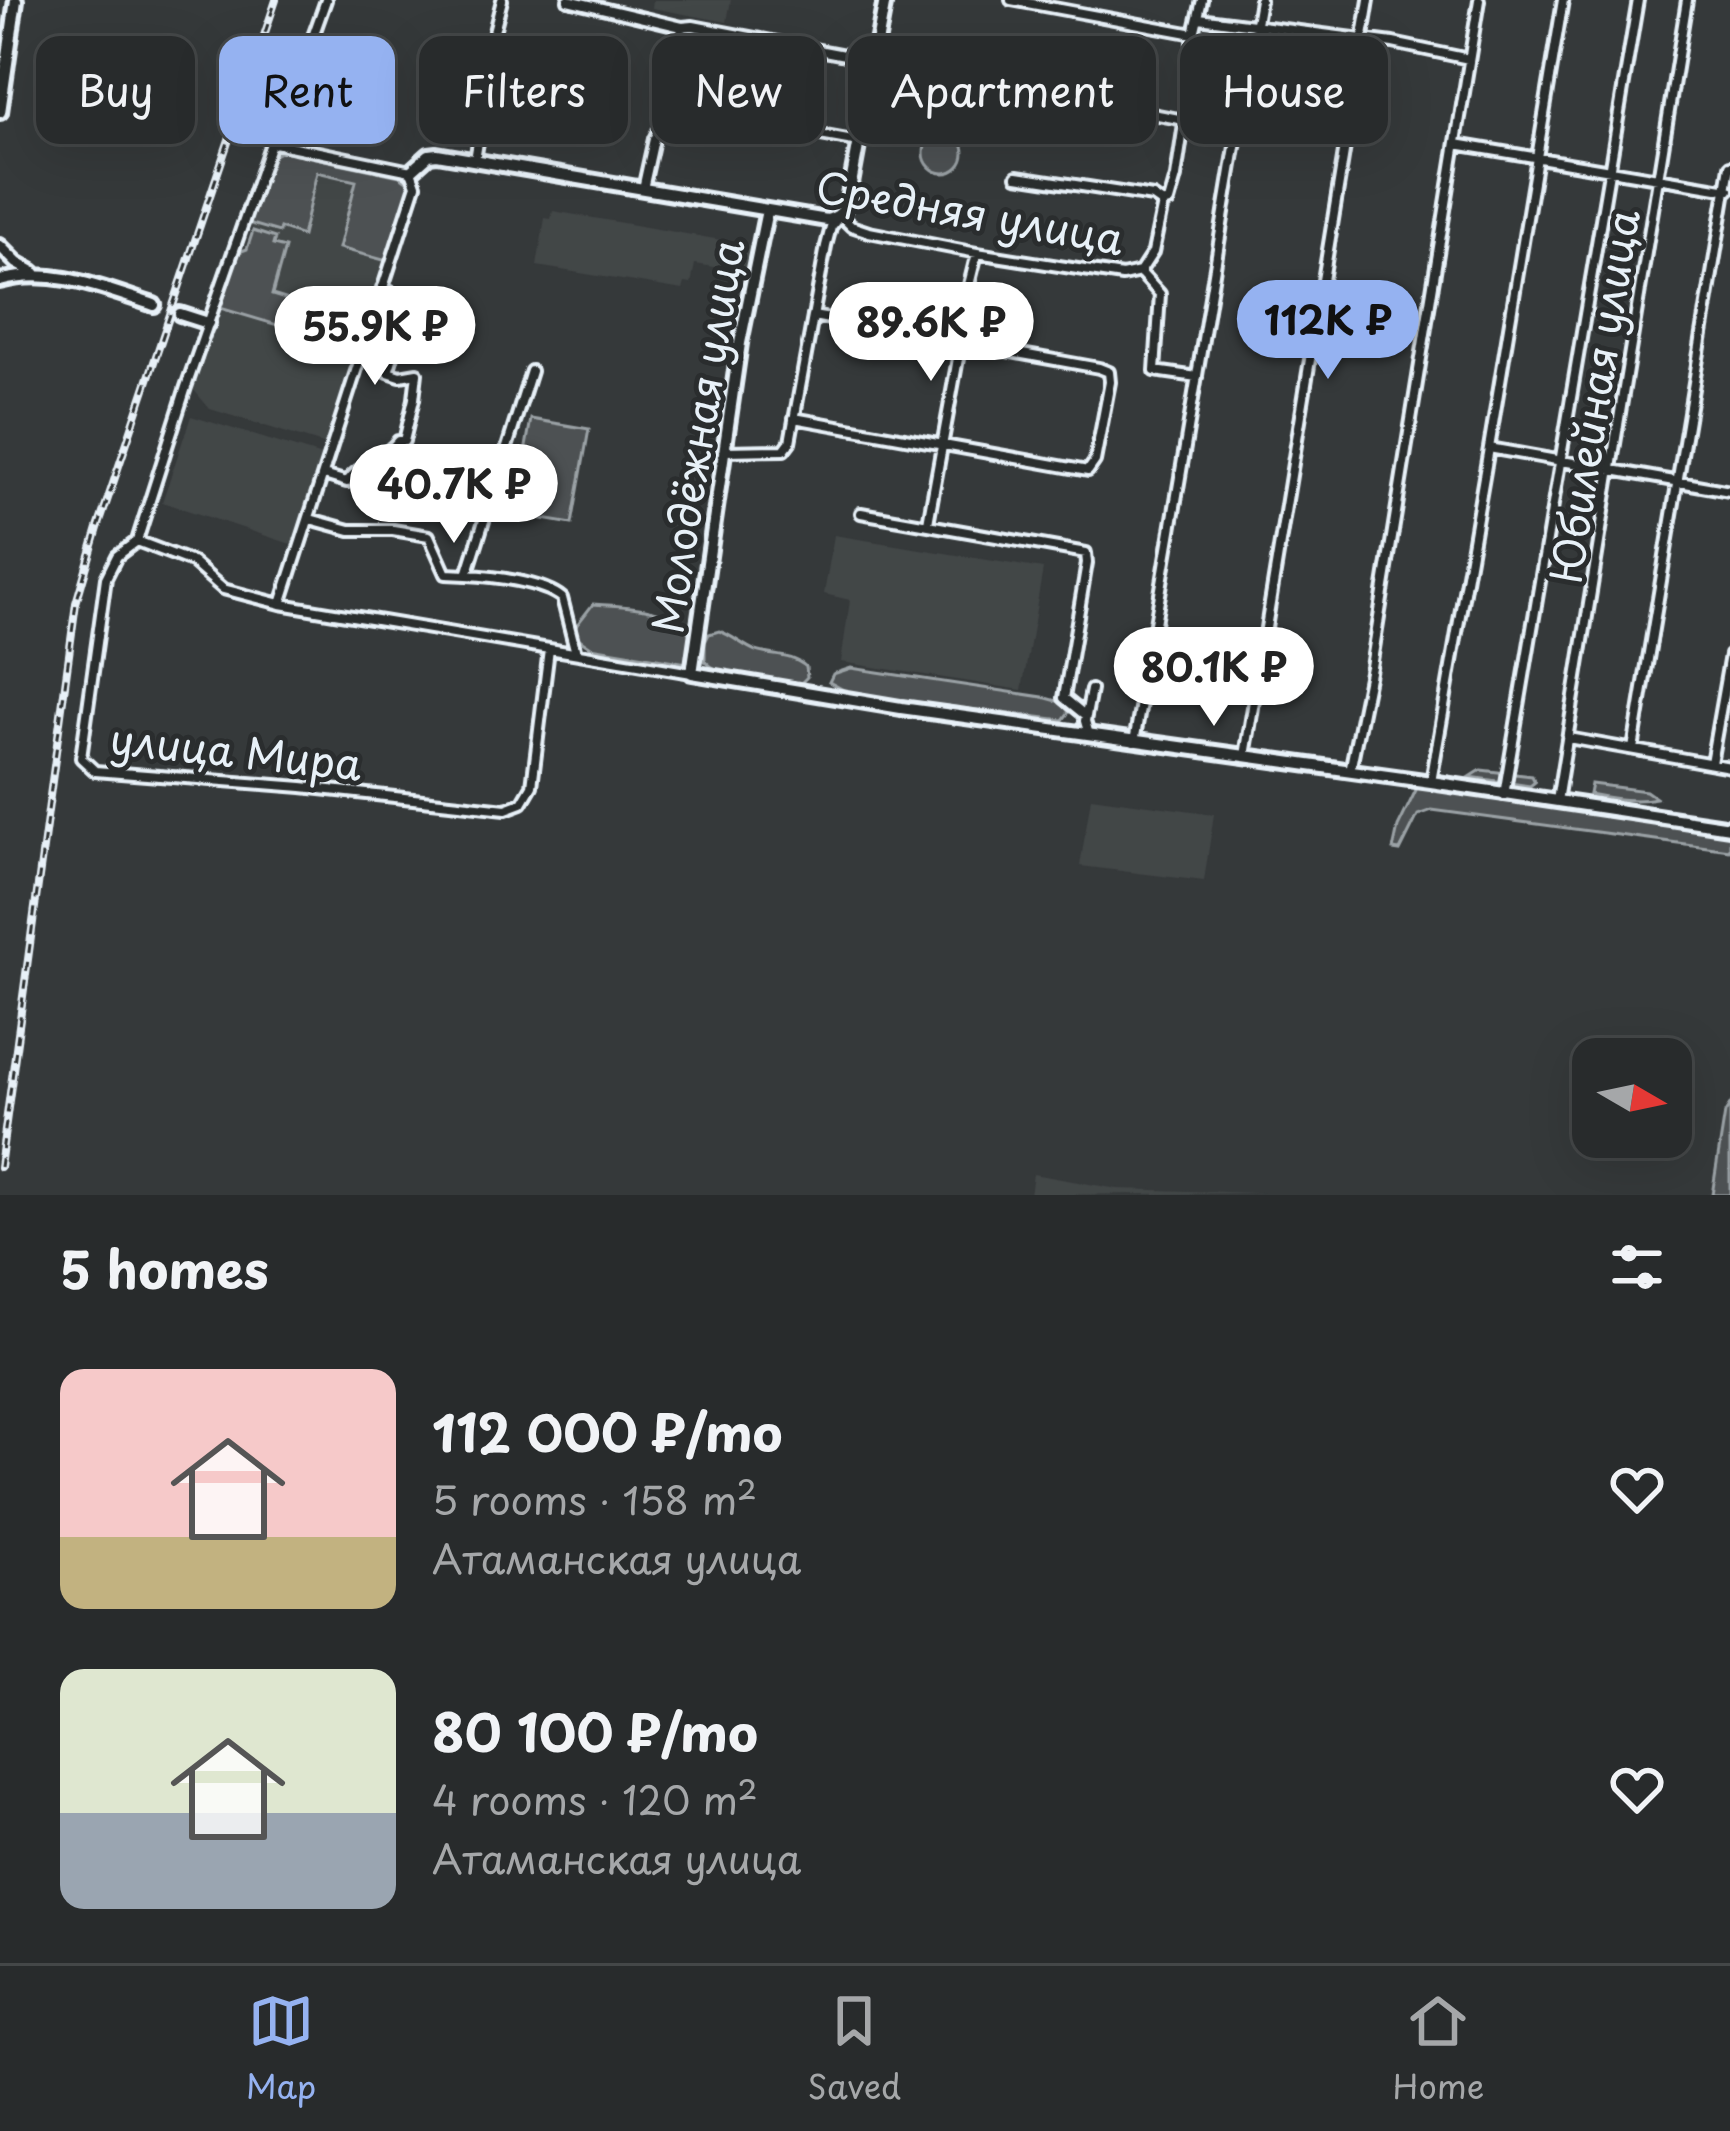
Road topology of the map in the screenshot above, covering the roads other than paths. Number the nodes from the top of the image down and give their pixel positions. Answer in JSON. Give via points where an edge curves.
{"nodes":[{"id":1,"x":16,"y":0,"type":"edge"},
{"id":2,"x":326,"y":0,"type":"edge"},
{"id":3,"x":502,"y":0,"type":"edge"},
{"id":4,"x":568,"y":0,"type":"edge"},
{"id":5,"x":640,"y":0,"type":"edge"},
{"id":6,"x":885,"y":0,"type":"edge"},
{"id":7,"x":1011,"y":0,"type":"edge"},
{"id":8,"x":1202,"y":0,"type":"edge"},
{"id":9,"x":1260,"y":0,"type":"edge"},
{"id":10,"x":1370,"y":0,"type":"edge"},
{"id":11,"x":1479,"y":0,"type":"edge"},
{"id":12,"x":1563,"y":0,"type":"edge"},
{"id":13,"x":1638,"y":0,"type":"edge"},
{"id":14,"x":1688,"y":0,"type":"edge"},
{"id":15,"x":638,"y":17,"type":"junction"},
{"id":16,"x":1199,"y":18,"type":"junction"},
{"id":17,"x":1256,"y":23,"type":"junction"},
{"id":18,"x":682,"y":27,"type":"junction"},
{"id":19,"x":1194,"y":34,"type":"joint"},
{"id":20,"x":313,"y":36,"type":"edge"},
{"id":21,"x":492,"y":36,"type":"edge"},
{"id":22,"x":681,"y":36,"type":"edge"},
{"id":23,"x":879,"y":36,"type":"edge"},
{"id":24,"x":1333,"y":36,"type":"edge"},
{"id":25,"x":1363,"y":36,"type":"edge"},
{"id":26,"x":1388,"y":43,"type":"edge"},
{"id":27,"x":848,"y":58,"type":"edge"},
{"id":28,"x":1469,"y":59,"type":"junction"},
{"id":29,"x":0,"y":112,"type":"edge"},
{"id":30,"x":273,"y":144,"type":"edge"},
{"id":31,"x":279,"y":144,"type":"edge"},
{"id":32,"x":478,"y":144,"type":"edge"},
{"id":33,"x":653,"y":144,"type":"edge"},
{"id":34,"x":859,"y":144,"type":"edge"},
{"id":35,"x":1181,"y":144,"type":"edge"},
{"id":36,"x":1345,"y":144,"type":"edge"},
{"id":37,"x":1456,"y":144,"type":"junction"},
{"id":38,"x":1535,"y":158,"type":"junction"},
{"id":39,"x":475,"y":160,"type":"junction"},
{"id":40,"x":1730,"y":166,"type":"edge"},
{"id":41,"x":411,"y":171,"type":"junction"},
{"id":42,"x":1610,"y":171,"type":"junction"},
{"id":43,"x":1017,"y":176,"type":"dead end"},
{"id":44,"x":1659,"y":179,"type":"junction"},
{"id":45,"x":643,"y":189,"type":"junction"},
{"id":46,"x":1728,"y":190,"type":"edge"},
{"id":47,"x":1166,"y":203,"type":"junction"},
{"id":48,"x":767,"y":210,"type":"junction"},
{"id":49,"x":840,"y":215,"type":"junction"},
{"id":50,"x":0,"y":246,"type":"edge"},
{"id":51,"x":977,"y":254,"type":"junction"},
{"id":52,"x":1140,"y":272,"type":"junction"},
{"id":53,"x":36,"y":274,"type":"junction"},
{"id":54,"x":0,"y":280,"type":"edge"},
{"id":55,"x":382,"y":288,"type":"junction"},
{"id":56,"x":154,"y":305,"type":"tunnel mouth"},
{"id":57,"x":180,"y":314,"type":"tunnel mouth"},
{"id":58,"x":813,"y":316,"type":"junction"},
{"id":59,"x":208,"y":322,"type":"junction"},
{"id":60,"x":961,"y":342,"type":"junction"},
{"id":61,"x":531,"y":371,"type":"dead end"},
{"id":62,"x":1197,"y":377,"type":"junction"},
{"id":63,"x":794,"y":418,"type":"junction"},
{"id":64,"x":942,"y":444,"type":"junction"},
{"id":65,"x":1490,"y":448,"type":"junction"},
{"id":66,"x":726,"y":452,"type":"junction"},
{"id":67,"x":1559,"y":461,"type":"junction"},
{"id":68,"x":1612,"y":470,"type":"junction"},
{"id":69,"x":324,"y":475,"type":"junction"},
{"id":70,"x":1678,"y":482,"type":"junction"},
{"id":71,"x":1730,"y":491,"type":"edge"},
{"id":72,"x":861,"y":513,"type":"dead end"},
{"id":73,"x":310,"y":519,"type":"junction"},
{"id":74,"x":928,"y":524,"type":"junction"},
{"id":75,"x":137,"y":541,"type":"junction"},
{"id":76,"x":467,"y":575,"type":"junction"},
{"id":77,"x":281,"y":604,"type":"junction"},
{"id":78,"x":549,"y":649,"type":"junction"},
{"id":79,"x":576,"y":653,"type":"junction"},
{"id":80,"x":1730,"y":655,"type":"edge"},
{"id":81,"x":692,"y":673,"type":"junction"},
{"id":82,"x":1091,"y":690,"type":"dead end"},
{"id":83,"x":1086,"y":716,"type":"junction"},
{"id":84,"x":1089,"y":735,"type":"junction"},
{"id":85,"x":1568,"y":738,"type":"junction"},
{"id":86,"x":1134,"y":742,"type":"junction"},
{"id":87,"x":1633,"y":749,"type":"junction"},
{"id":88,"x":1245,"y":757,"type":"junction"},
{"id":89,"x":1711,"y":764,"type":"junction"},
{"id":90,"x":1730,"y":767,"type":"edge"},
{"id":91,"x":1349,"y":772,"type":"junction"},
{"id":92,"x":1431,"y":782,"type":"junction"},
{"id":93,"x":1504,"y":795,"type":"junction"},
{"id":94,"x":1557,"y":802,"type":"junction"},
{"id":95,"x":1730,"y":827,"type":"edge"}],
"edges":[{"from":1,"to":29,"type":"street"},
{"from":2,"to":20,"type":"street","name":"улица Мира"},
{"from":3,"to":21,"type":"street"},
{"from":4,"to":15,"type":"street"},
{"from":5,"to":15,"type":"street"},
{"from":6,"to":23,"type":"street"},
{"from":7,"to":19,"type":"street"},
{"from":8,"to":16,"type":"street"},
{"from":9,"to":17,"type":"street"},
{"from":10,"to":25,"type":"street"},
{"from":11,"to":28,"type":"street"},
{"from":12,"to":38,"type":"street"},
{"from":13,"to":42,"type":"street"},
{"from":14,"to":44,"type":"street","name":"Юбилейная улица"},
{"from":15,"to":18,"type":"street"},
{"from":16,"to":17,"type":"street"},
{"from":16,"to":19,"type":"street"},
{"from":17,"to":24,"type":"street"},
{"from":17,"to":62,"type":"street"},
{"from":18,"to":22,"type":"street"},
{"from":18,"to":27,"type":"street"},
{"from":26,"to":28,"type":"street"},
{"from":28,"to":37,"type":"street"},
{"from":30,"to":59,"type":"street","name":"улица Мира"},
{"from":31,"to":41,"type":"street"},
{"from":32,"to":39,"type":"street"},
{"from":33,"to":45,"type":"street"},
{"from":34,"to":49,"type":"street"},
{"from":35,"to":47,"type":"street"},
{"from":36,"to":88,"type":"street"},
{"from":37,"to":38,"type":"street"},
{"from":37,"to":91,"type":"street"},
{"from":38,"to":42,"type":"street"},
{"from":38,"to":65,"type":"street"},
{"from":39,"to":41,"type":"street","name":"Средняя улица","via":[[429,155]]},
{"from":39,"to":45,"type":"street","name":"Средняя улица"},
{"from":40,"to":46,"type":"street"},
{"from":41,"to":55,"type":"street","via":[[416,185]]},
{"from":42,"to":44,"type":"street"},
{"from":42,"to":67,"type":"street"},
{"from":43,"to":47,"type":"street"},
{"from":44,"to":46,"type":"street"},
{"from":44,"to":68,"type":"street","name":"Юбилейная улица"},
{"from":45,"to":48,"type":"street","name":"Средняя улица"},
{"from":46,"to":70,"type":"street"},
{"from":47,"to":52,"type":"street"},
{"from":48,"to":49,"type":"street","name":"Средняя улица"},
{"from":48,"to":66,"type":"street","name":"Молодёжная улица"},
{"from":49,"to":51,"type":"street","name":"Средняя улица","via":[[869,232]]},
{"from":49,"to":58,"type":"street"},
{"from":50,"to":53,"type":"street"},
{"from":51,"to":52,"type":"street","name":"Средняя улица"},
{"from":51,"to":60,"type":"street"},
{"from":52,"to":62,"type":"street","name":"Средняя улица","via":[[1160,294],[1155,371]]},
{"from":53,"to":54,"type":"street"},
{"from":53,"to":56,"type":"street"},
{"from":55,"to":69,"type":"street"},
{"from":55,"to":69,"type":"street","via":[[410,301],[388,372],[417,373],[404,441],[347,482]]},
{"from":57,"to":59,"type":"street"},
{"from":58,"to":60,"type":"street"},
{"from":58,"to":63,"type":"street"},
{"from":59,"to":75,"type":"street","name":"улица Мира"},
{"from":60,"to":64,"type":"street"},
{"from":60,"to":64,"type":"street","via":[[1109,372],[1110,382],[1088,472]]},
{"from":61,"to":76,"type":"street"},
{"from":62,"to":86,"type":"street"},
{"from":63,"to":64,"type":"street"},
{"from":63,"to":66,"type":"street","via":[[784,450]]},
{"from":64,"to":74,"type":"street"},
{"from":65,"to":67,"type":"street"},
{"from":65,"to":92,"type":"street"},
{"from":66,"to":81,"type":"street","name":"Молодёжная улица"},
{"from":67,"to":68,"type":"street"},
{"from":67,"to":93,"type":"street"},
{"from":68,"to":70,"type":"street"},
{"from":68,"to":85,"type":"street","name":"Юбилейная улица"},
{"from":69,"to":73,"type":"street"},
{"from":70,"to":71,"type":"street"},
{"from":70,"to":87,"type":"street"},
{"from":72,"to":74,"type":"street"},
{"from":73,"to":76,"type":"street","via":[[429,536],[446,574]]},
{"from":73,"to":77,"type":"street"},
{"from":74,"to":83,"type":"street","via":[[1086,553],[1064,698]]},
{"from":75,"to":77,"type":"street","via":[[192,562],[223,589]]},
{"from":75,"to":78,"type":"street","name":"улица Мира","via":[[117,556],[100,604],[81,758],[95,771],[506,809],[522,803],[532,786]]},
{"from":76,"to":79,"type":"street","via":[[556,592]]},
{"from":77,"to":78,"type":"street"},
{"from":78,"to":79,"type":"street"},
{"from":79,"to":81,"type":"street"},
{"from":80,"to":89,"type":"street"},
{"from":81,"to":84,"type":"street"},
{"from":82,"to":83,"type":"street"},
{"from":83,"to":84,"type":"street"},
{"from":84,"to":86,"type":"street"},
{"from":85,"to":87,"type":"street"},
{"from":85,"to":94,"type":"street","name":"Юбилейная улица"},
{"from":86,"to":88,"type":"street"},
{"from":87,"to":89,"type":"street"},
{"from":88,"to":91,"type":"street"},
{"from":89,"to":90,"type":"street"},
{"from":91,"to":92,"type":"street"},
{"from":92,"to":93,"type":"street"},
{"from":93,"to":94,"type":"street"},
{"from":94,"to":95,"type":"street"}]}
